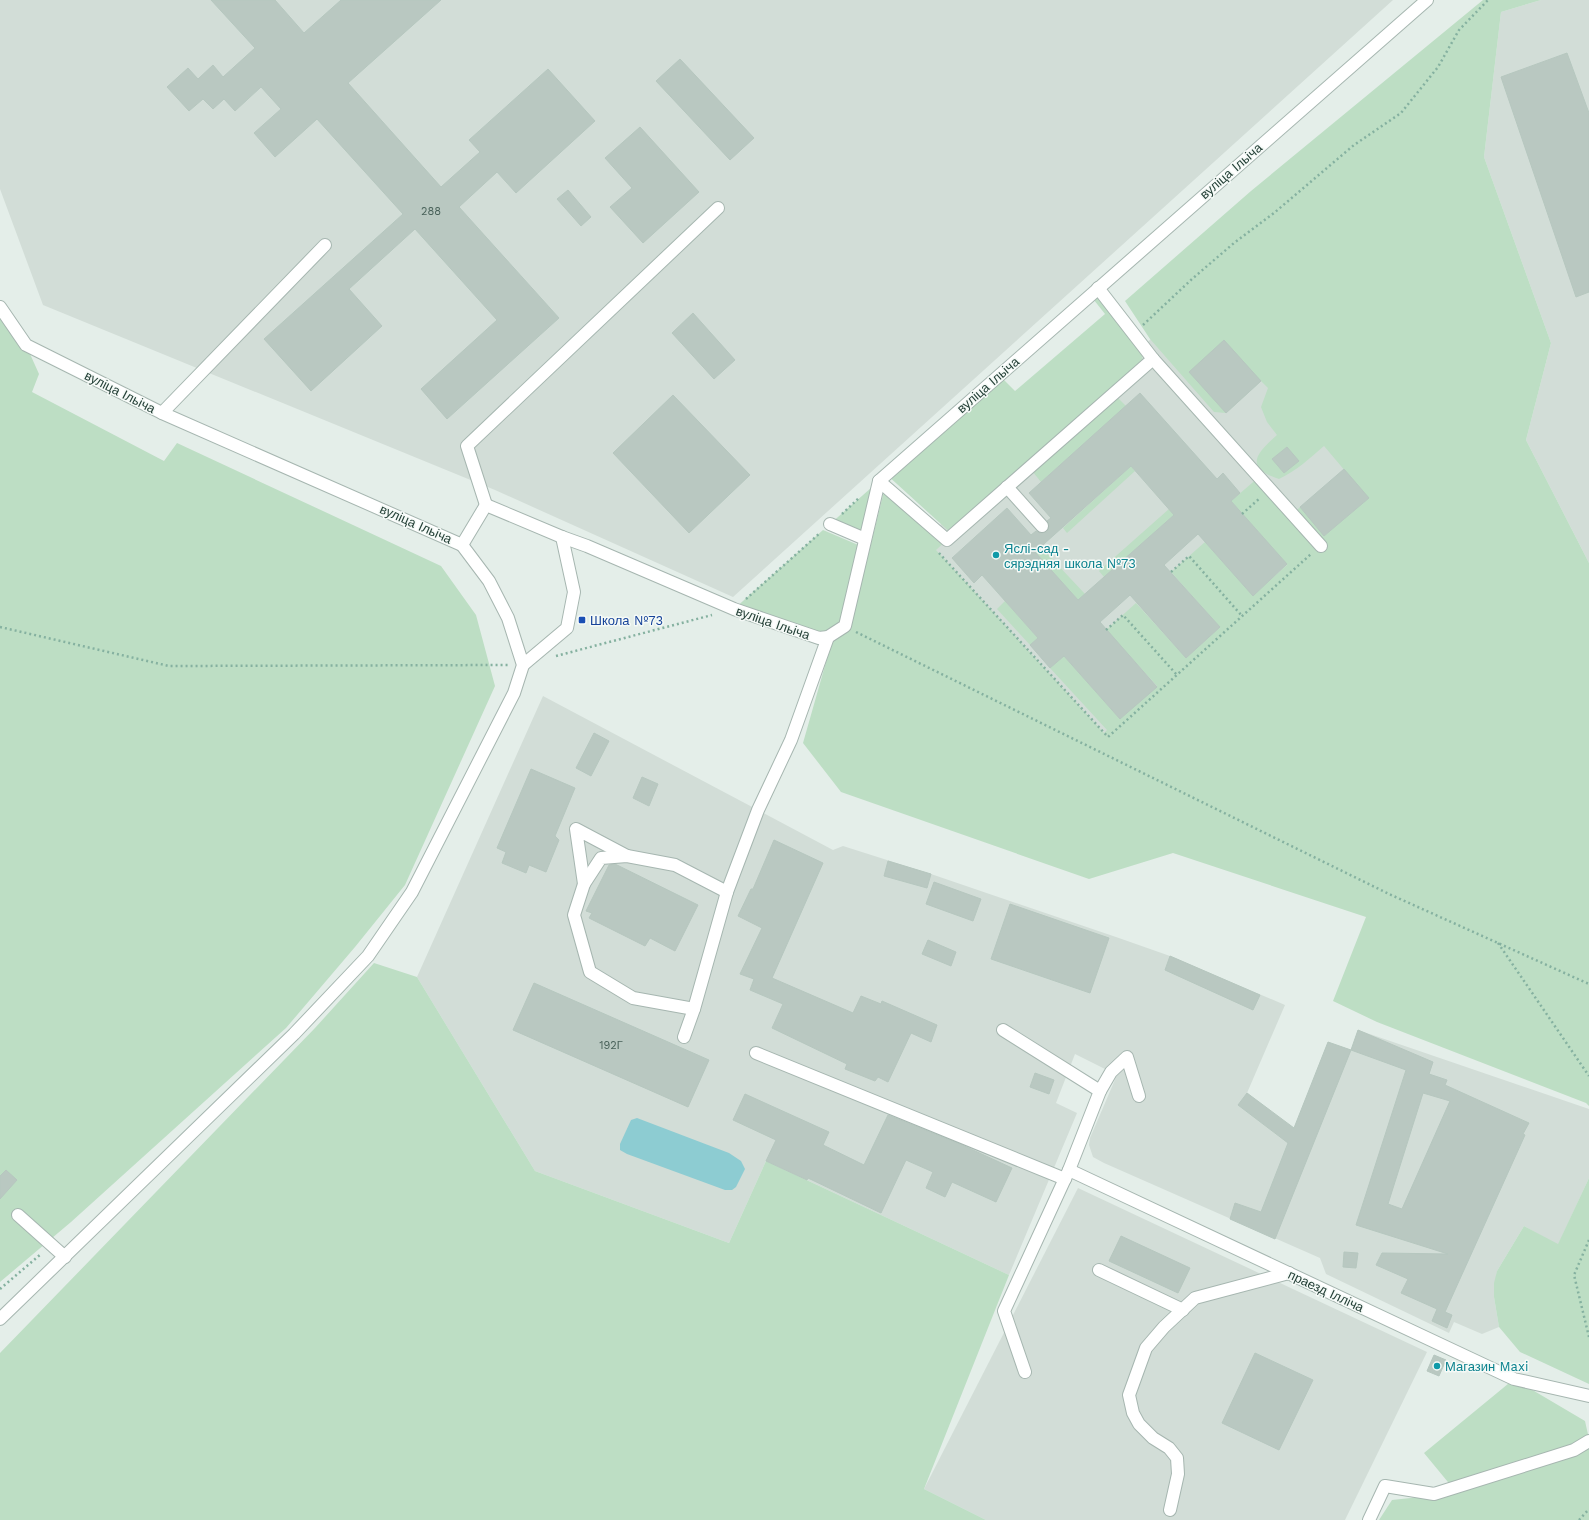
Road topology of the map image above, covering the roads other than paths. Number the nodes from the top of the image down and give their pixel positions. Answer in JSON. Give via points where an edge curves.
{"nodes":[{"id":1,"x":1427,"y":0,"type":"edge"},
{"id":2,"x":718,"y":208,"type":"dead end"},
{"id":3,"x":325,"y":245,"type":"dead end"},
{"id":4,"x":1098,"y":288,"type":"junction"},
{"id":5,"x":0,"y":306,"type":"edge"},
{"id":6,"x":1153,"y":359,"type":"junction"},
{"id":7,"x":162,"y":412,"type":"junction"},
{"id":8,"x":879,"y":481,"type":"junction"},
{"id":9,"x":1007,"y":487,"type":"junction"},
{"id":10,"x":486,"y":505,"type":"junction"},
{"id":11,"x":830,"y":524,"type":"dead end"},
{"id":12,"x":1042,"y":526,"type":"dead end"},
{"id":13,"x":562,"y":537,"type":"junction"},
{"id":14,"x":865,"y":539,"type":"junction"},
{"id":15,"x":462,"y":545,"type":"junction"},
{"id":16,"x":1321,"y":546,"type":"road end"},
{"id":17,"x":828,"y":637,"type":"junction"},
{"id":18,"x":523,"y":665,"type":"junction"},
{"id":19,"x":627,"y":856,"type":"junction"},
{"id":20,"x":584,"y":884,"type":"junction"},
{"id":21,"x":727,"y":892,"type":"junction"},
{"id":22,"x":694,"y":1009,"type":"junction"},
{"id":23,"x":1003,"y":1030,"type":"dead end"},
{"id":24,"x":684,"y":1037,"type":"dead end"},
{"id":25,"x":756,"y":1053,"type":"dead end"},
{"id":26,"x":1100,"y":1091,"type":"junction"},
{"id":27,"x":1139,"y":1096,"type":"dead end"},
{"id":28,"x":1067,"y":1174,"type":"junction"},
{"id":29,"x":18,"y":1215,"type":"dead end"},
{"id":30,"x":65,"y":1257,"type":"junction"},
{"id":31,"x":1099,"y":1270,"type":"dead end"},
{"id":32,"x":1289,"y":1273,"type":"junction"},
{"id":33,"x":1183,"y":1310,"type":"junction"},
{"id":34,"x":0,"y":1319,"type":"edge"},
{"id":35,"x":1025,"y":1372,"type":"dead end"},
{"id":36,"x":1589,"y":1396,"type":"edge"},
{"id":37,"x":1589,"y":1441,"type":"edge"},
{"id":38,"x":1170,"y":1510,"type":"dead end"},
{"id":39,"x":1369,"y":1520,"type":"edge"}],
"edges":[{"from":1,"to":4,"type":"street","name":"вуліца Ільіча"},
{"from":2,"to":10,"type":"street","via":[[467,446]]},
{"from":3,"to":7,"type":"street"},
{"from":4,"to":6,"type":"street"},
{"from":4,"to":8,"type":"street","name":"вуліца Ільіча"},
{"from":5,"to":7,"type":"street","name":"вуліца Ільіча","via":[[26,345]]},
{"from":6,"to":9,"type":"street"},
{"from":6,"to":16,"type":"street"},
{"from":7,"to":15,"type":"street","name":"вуліца Ільіча"},
{"from":8,"to":9,"type":"street","via":[[947,540]]},
{"from":8,"to":14,"type":"street"},
{"from":9,"to":12,"type":"street"},
{"from":10,"to":13,"type":"street","name":"вуліца Ільіча"},
{"from":10,"to":15,"type":"street","name":"вуліца Ільіча"},
{"from":11,"to":14,"type":"street"},
{"from":13,"to":17,"type":"street","name":"вуліца Ільіча","via":[[734,609],[819,638]]},
{"from":13,"to":18,"type":"street","via":[[574,592],[567,628]]},
{"from":14,"to":17,"type":"street","name":"вуліца Ільіча","via":[[845,626]]},
{"from":15,"to":18,"type":"street","via":[[488,581],[508,618]]},
{"from":17,"to":21,"type":"street","via":[[790,740],[758,810]]},
{"from":18,"to":30,"type":"street","via":[[514,693],[412,892],[368,956],[294,1034]]},
{"from":19,"to":20,"type":"street","via":[[601,858]]},
{"from":19,"to":20,"type":"street","via":[[576,828]]},
{"from":19,"to":21,"type":"street","via":[[675,865]]},
{"from":20,"to":22,"type":"street","via":[[574,915],[590,972],[633,998]]},
{"from":21,"to":22,"type":"street"},
{"from":22,"to":24,"type":"street"},
{"from":23,"to":26,"type":"street"},
{"from":25,"to":28,"type":"street","name":"праезд Ілліча"},
{"from":26,"to":27,"type":"street","via":[[1111,1072],[1127,1057]]},
{"from":26,"to":28,"type":"street"},
{"from":28,"to":32,"type":"street","name":"праезд Ілліча"},
{"from":28,"to":35,"type":"street","via":[[1004,1311]]},
{"from":29,"to":30,"type":"street"},
{"from":30,"to":34,"type":"street"},
{"from":31,"to":33,"type":"street"},
{"from":32,"to":33,"type":"street","via":[[1195,1298]]},
{"from":32,"to":36,"type":"street","name":"праезд Ілліча","via":[[1514,1379]]},
{"from":33,"to":38,"type":"street","via":[[1146,1348],[1129,1396],[1139,1424],[1153,1438],[1169,1448],[1177,1458],[1178,1474]]},
{"from":37,"to":39,"type":"street","via":[[1574,1450],[1434,1494],[1386,1486]]}]}
